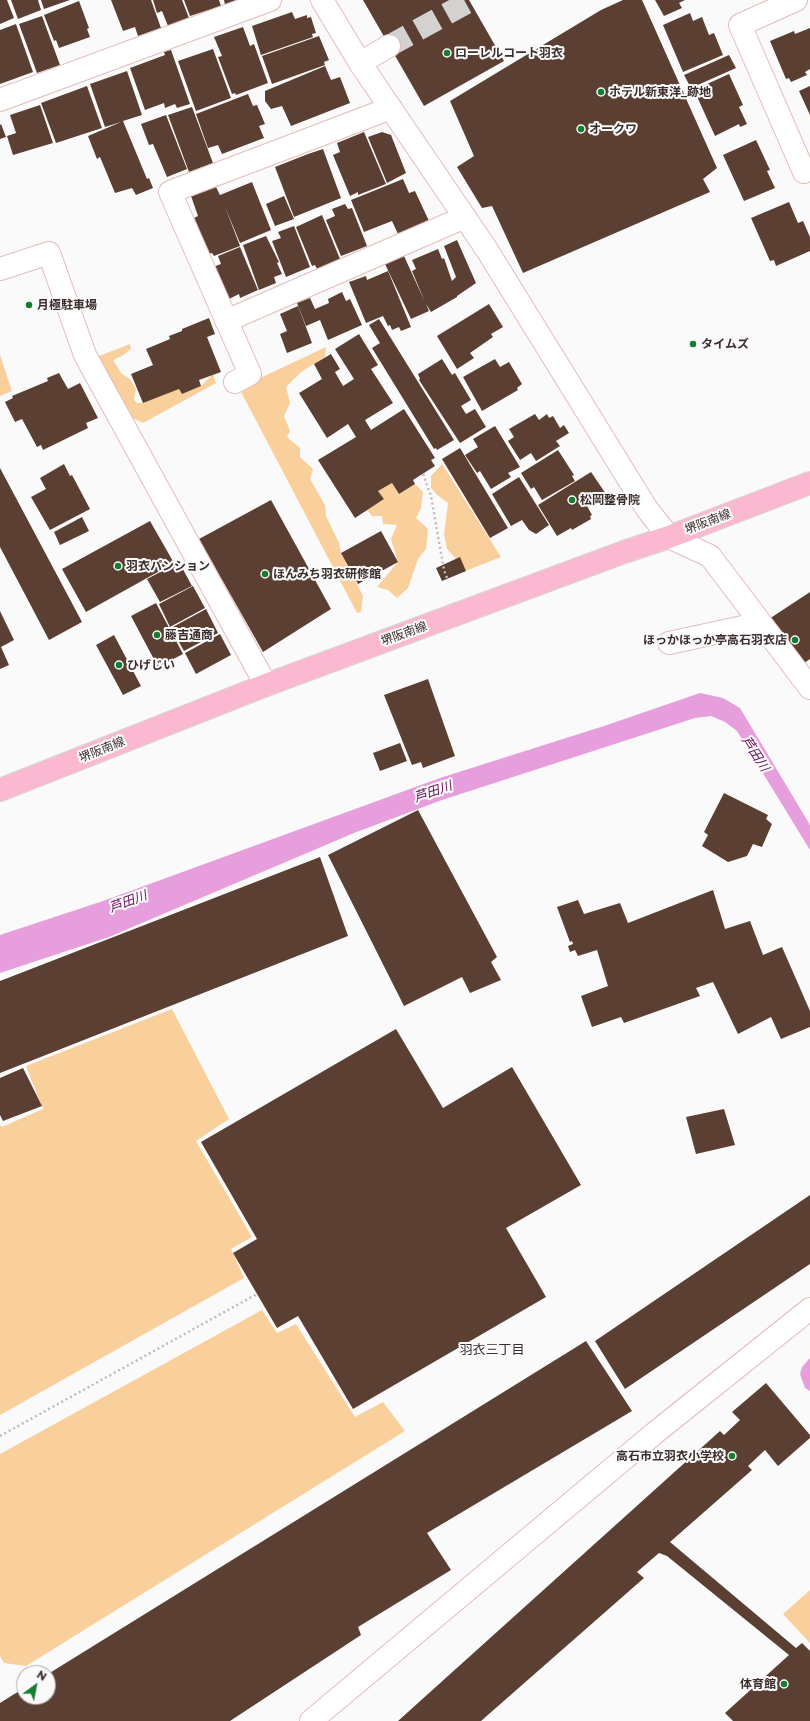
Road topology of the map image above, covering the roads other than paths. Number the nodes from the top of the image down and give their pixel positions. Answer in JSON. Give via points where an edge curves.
{"nodes":[{"id":1,"x":270,"y":0,"type":"edge"},
{"id":2,"x":322,"y":0,"type":"edge"},
{"id":3,"x":796,"y":0,"type":"edge"},
{"id":4,"x":389,"y":46,"type":"tunnel mouth"},
{"id":5,"x":360,"y":62,"type":"junction"},
{"id":6,"x":0,"y":100,"type":"edge"},
{"id":7,"x":391,"y":108,"type":"junction"},
{"id":8,"x":810,"y":169,"type":"edge"},
{"id":9,"x":465,"y":217,"type":"junction"},
{"id":10,"x":0,"y":269,"type":"edge"},
{"id":11,"x":226,"y":321,"type":"junction"},
{"id":12,"x":235,"y":382,"type":"dead end"},
{"id":13,"x":810,"y":482,"type":"edge"},
{"id":14,"x":669,"y":537,"type":"junction"},
{"id":15,"x":761,"y":624,"type":"junction"},
{"id":16,"x":669,"y":643,"type":"dead end"},
{"id":17,"x":266,"y":685,"type":"junction"},
{"id":18,"x":810,"y":688,"type":"edge"},
{"id":19,"x":0,"y":790,"type":"edge"},
{"id":20,"x":810,"y":1309,"type":"edge"},
{"id":21,"x":311,"y":1721,"type":"edge"}],
"edges":[{"from":1,"to":6,"type":"street"},
{"from":2,"to":5,"type":"street"},
{"from":3,"to":8,"type":"street","via":[[740,25],[804,172]]},
{"from":4,"to":5,"type":"street"},
{"from":5,"to":7,"type":"street"},
{"from":7,"to":9,"type":"street"},
{"from":7,"to":11,"type":"street","via":[[170,192]]},
{"from":9,"to":11,"type":"street"},
{"from":9,"to":14,"type":"street","via":[[647,508]]},
{"from":10,"to":17,"type":"street","via":[[49,254],[85,355]]},
{"from":11,"to":12,"type":"street","via":[[250,374]]},
{"from":13,"to":14,"type":"main road","name":"堺阪南線"},
{"from":14,"to":15,"type":"street","via":[[710,556]]},
{"from":14,"to":17,"type":"main road","name":"堺阪南線"},
{"from":15,"to":16,"type":"street"},
{"from":15,"to":18,"type":"street"},
{"from":17,"to":19,"type":"main road","name":"堺阪南線"},
{"from":20,"to":21,"type":"street","via":[[656,1432]]}]}
